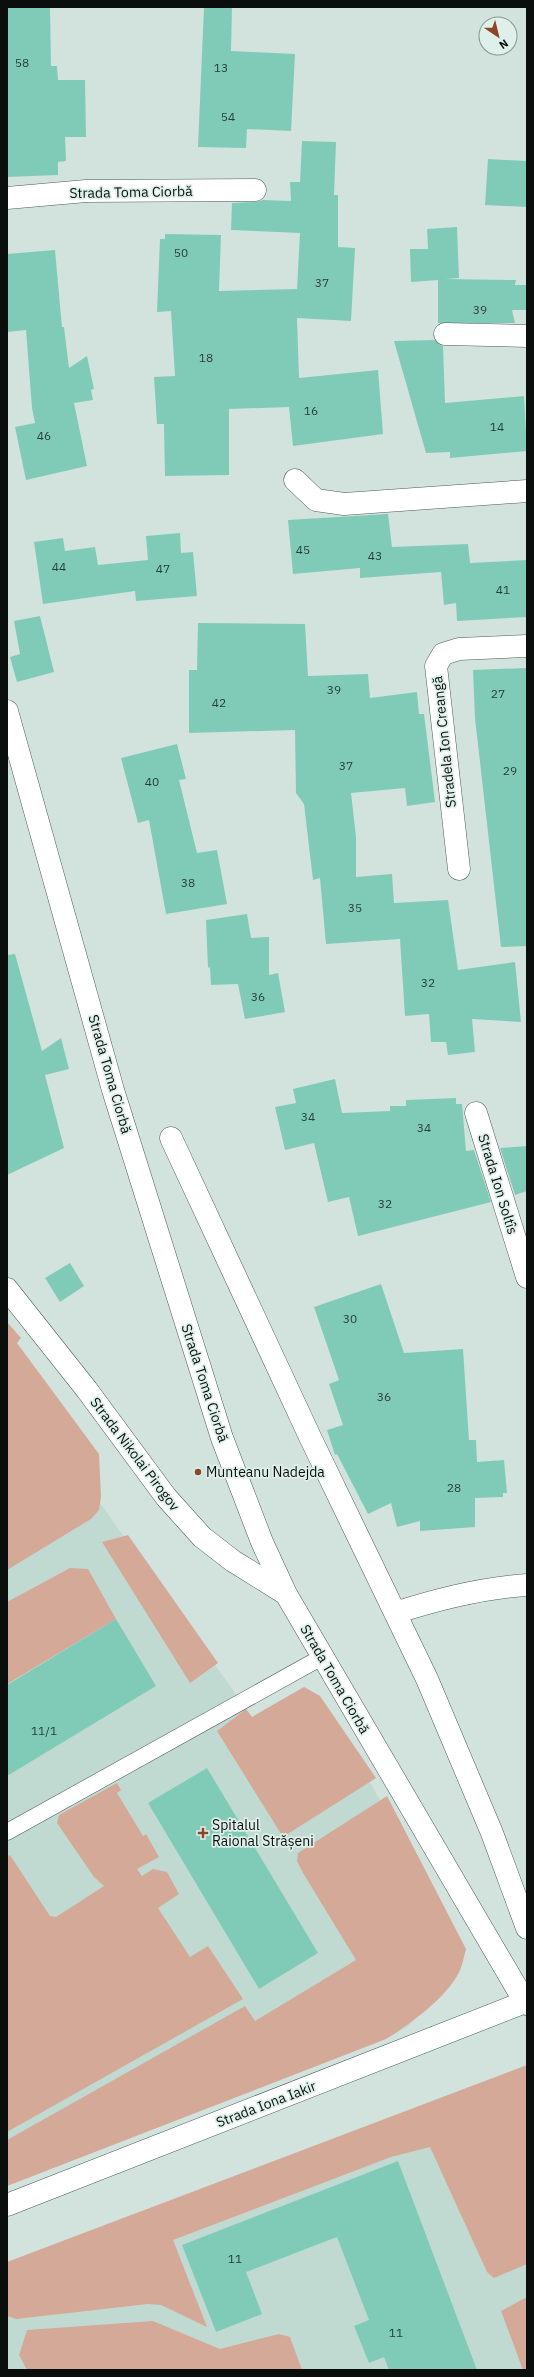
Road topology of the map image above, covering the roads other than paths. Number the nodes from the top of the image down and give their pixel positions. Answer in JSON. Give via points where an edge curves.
{"nodes":[{"id":1,"x":255,"y":190,"type":"dead end"},
{"id":2,"x":7,"y":198,"type":"edge"},
{"id":3,"x":445,"y":334,"type":"dead end"},
{"id":4,"x":527,"y":336,"type":"edge"},
{"id":5,"x":295,"y":480,"type":"dead end"},
{"id":6,"x":527,"y":490,"type":"edge"},
{"id":7,"x":527,"y":646,"type":"edge"},
{"id":8,"x":7,"y":710,"type":"edge"},
{"id":9,"x":459,"y":869,"type":"dead end"},
{"id":10,"x":476,"y":1113,"type":"dead end"},
{"id":11,"x":171,"y":1138,"type":"dead end"},
{"id":12,"x":527,"y":1277,"type":"edge"},
{"id":13,"x":7,"y":1289,"type":"edge"},
{"id":14,"x":527,"y":1585,"type":"edge"},
{"id":15,"x":286,"y":1594,"type":"junction"},
{"id":16,"x":395,"y":1613,"type":"junction"},
{"id":17,"x":322,"y":1657,"type":"junction"},
{"id":18,"x":7,"y":1832,"type":"edge"},
{"id":19,"x":527,"y":1928,"type":"edge"},
{"id":20,"x":526,"y":2003,"type":"edge"},
{"id":21,"x":7,"y":2205,"type":"edge"}],
"edges":[{"from":1,"to":2,"type":"street","name":"Strada Toma Ciorbă","via":[[86,191]]},
{"from":3,"to":4,"type":"street"},
{"from":5,"to":6,"type":"street","via":[[316,500],[344,504]]},
{"from":7,"to":9,"type":"street","name":"Stradela Ion Creangă","via":[[459,649],[443,654],[436,666]]},
{"from":8,"to":15,"type":"street","name":"Strada Toma Ciorbă","via":[[114,1090],[222,1438],[262,1542]]},
{"from":10,"to":12,"type":"street","name":"Strada Ion Soltîs"},
{"from":11,"to":16,"type":"street"},
{"from":13,"to":15,"type":"street","name":"Strada Nikolai Pirogov","via":[[87,1390],[166,1497],[202,1537],[233,1562]]},
{"from":14,"to":16,"type":"street","via":[[506,1586],[443,1598]]},
{"from":15,"to":17,"type":"street","name":"Strada Toma Ciorbă"},
{"from":16,"to":19,"type":"street","via":[[427,1679],[492,1833]]},
{"from":17,"to":18,"type":"lane"},
{"from":17,"to":20,"type":"street","name":"Strada Toma Ciorbă"},
{"from":20,"to":21,"type":"street","name":"Strada Iona Iakir"}]}
